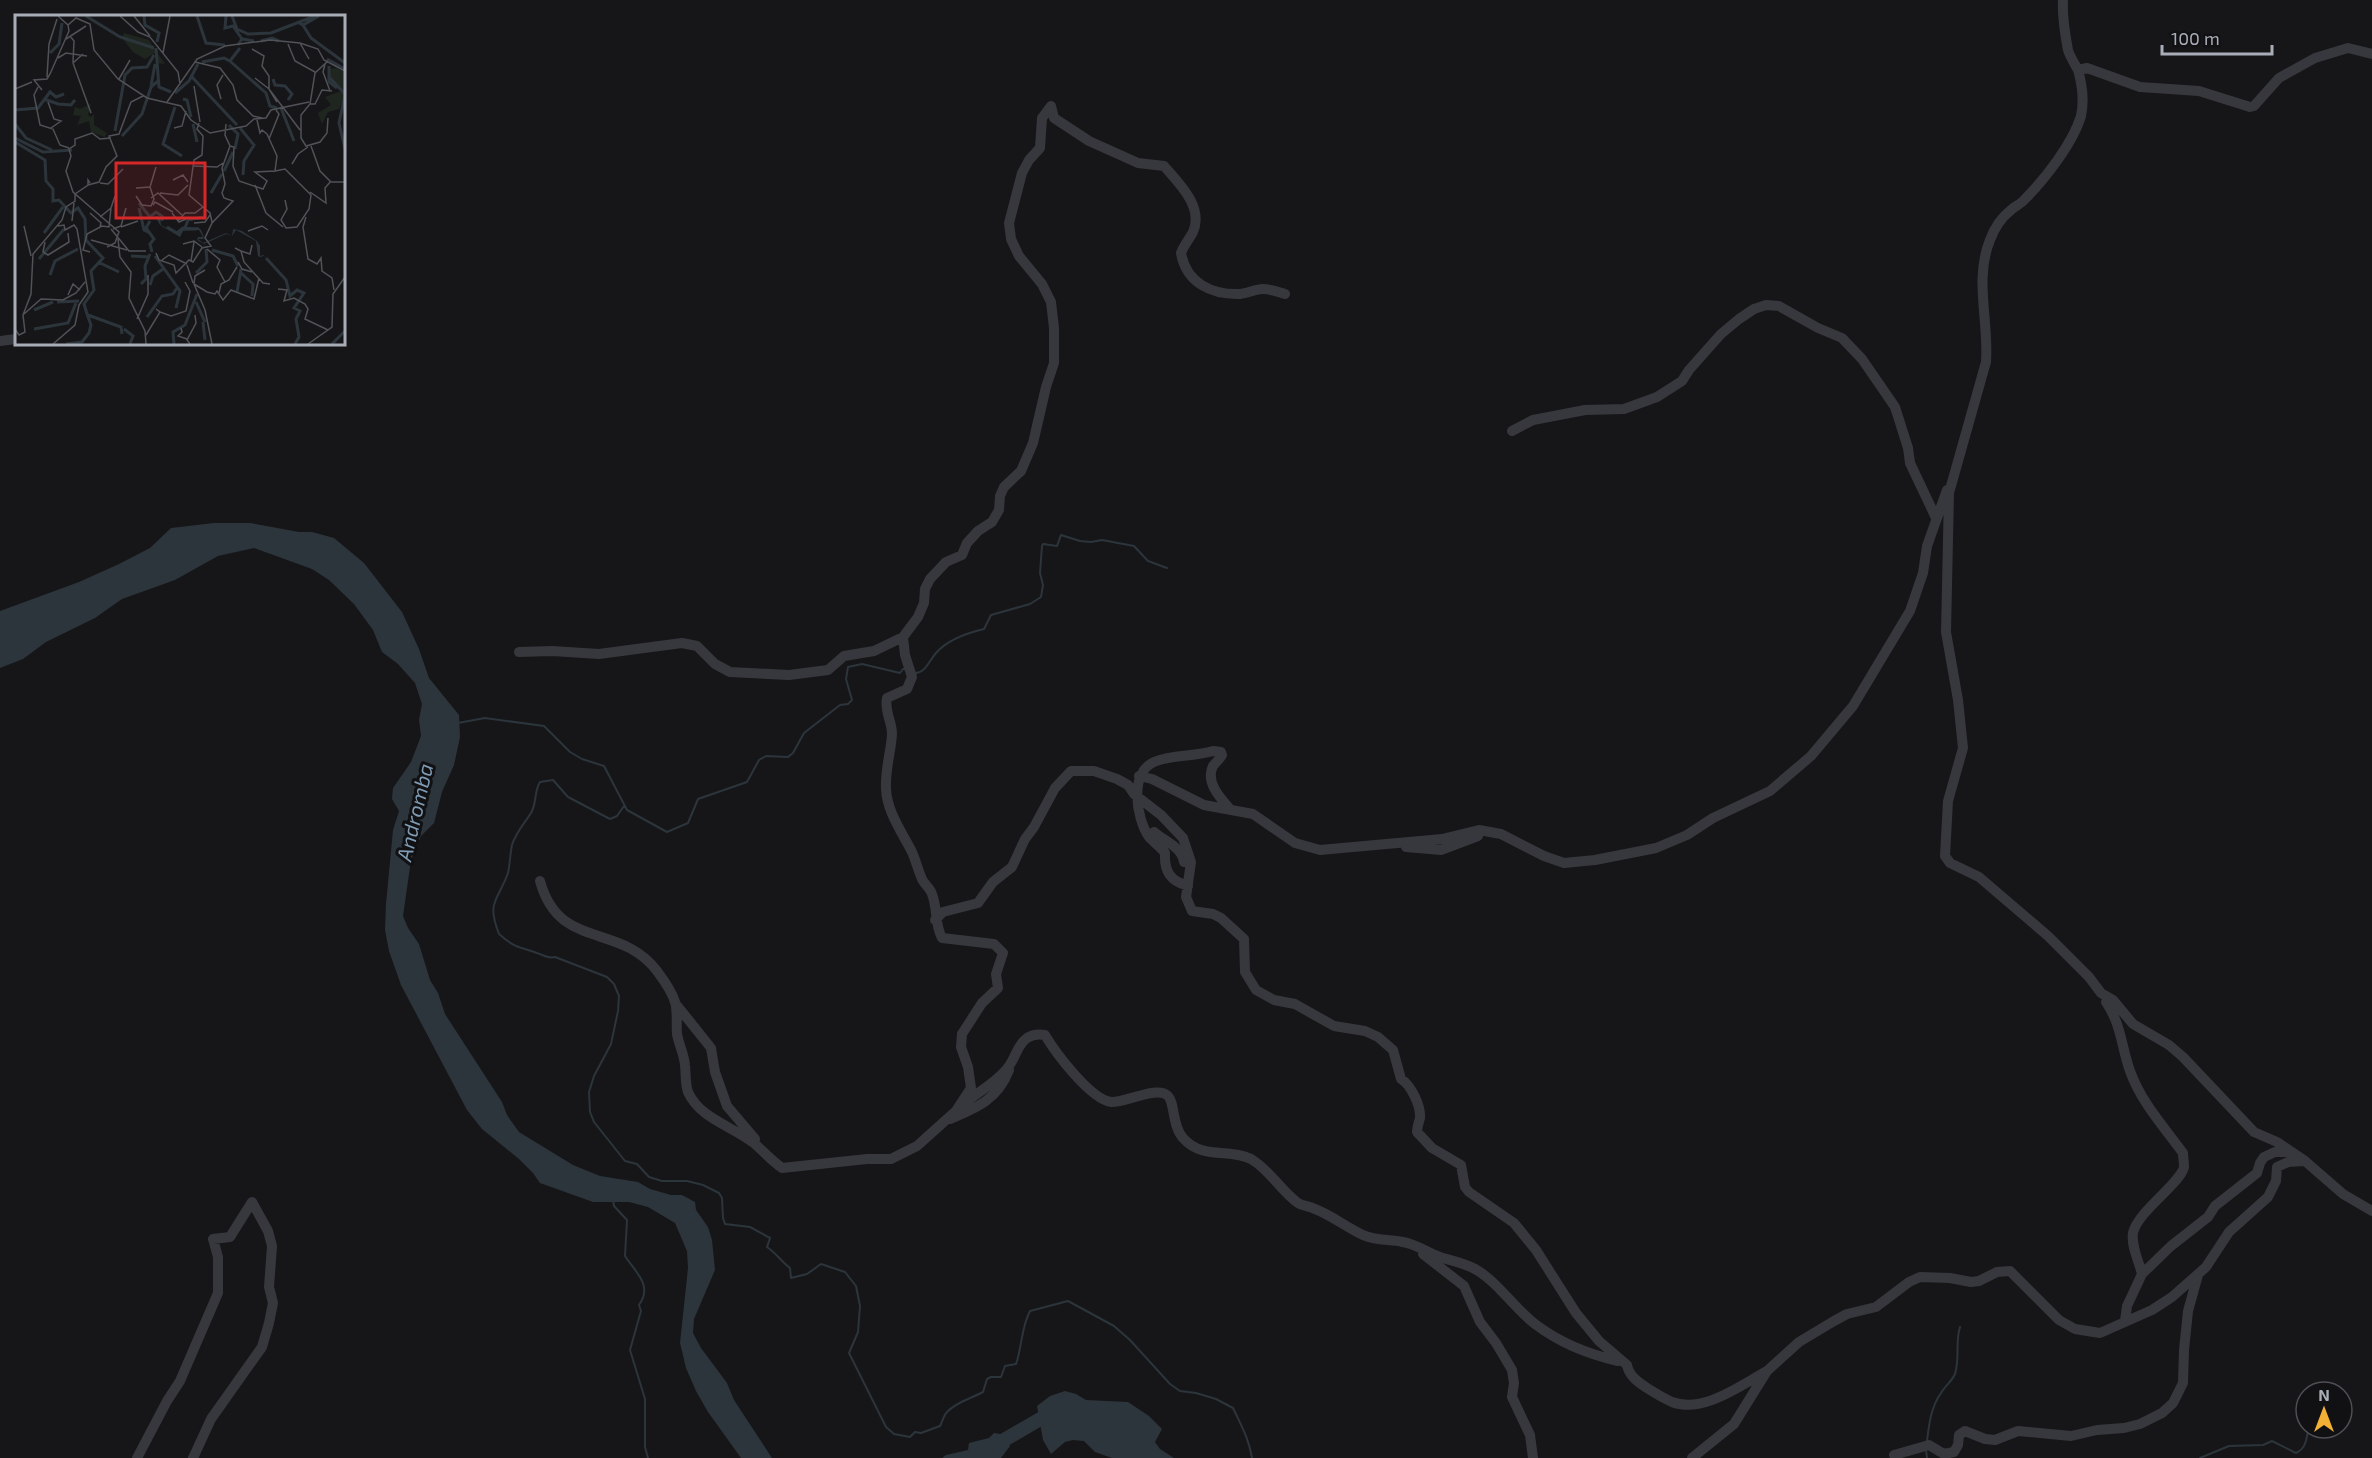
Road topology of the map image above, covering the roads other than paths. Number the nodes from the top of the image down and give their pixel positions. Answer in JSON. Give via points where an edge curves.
{"nodes":[{"id":1,"x":2063,"y":0,"type":"edge"},
{"id":2,"x":2372,"y":54,"type":"edge"},
{"id":3,"x":2078,"y":70,"type":"junction"},
{"id":4,"x":1285,"y":294,"type":"dead end"},
{"id":5,"x":15,"y":339,"type":"edge"},
{"id":6,"x":0,"y":341,"type":"edge"},
{"id":7,"x":1512,"y":431,"type":"dead end"},
{"id":8,"x":1953,"y":477,"type":"junction"},
{"id":9,"x":1936,"y":518,"type":"junction"},
{"id":10,"x":903,"y":637,"type":"junction"},
{"id":11,"x":519,"y":652,"type":"dead end"},
{"id":12,"x":1139,"y":776,"type":"junction"},
{"id":13,"x":1138,"y":797,"type":"junction"},
{"id":14,"x":1231,"y":810,"type":"junction"},
{"id":15,"x":1144,"y":825,"type":"junction"},
{"id":16,"x":1188,"y":873,"type":"junction"},
{"id":17,"x":540,"y":881,"type":"dead end"},
{"id":18,"x":1188,"y":885,"type":"junction"},
{"id":19,"x":935,"y":920,"type":"junction"},
{"id":20,"x":2101,"y":993,"type":"junction"},
{"id":21,"x":675,"y":1002,"type":"junction"},
{"id":22,"x":1011,"y":1064,"type":"junction"},
{"id":23,"x":956,"y":1111,"type":"junction"},
{"id":24,"x":944,"y":1121,"type":"junction"},
{"id":25,"x":761,"y":1150,"type":"junction"},
{"id":26,"x":2292,"y":1152,"type":"junction"},
{"id":27,"x":2305,"y":1161,"type":"junction"},
{"id":28,"x":2372,"y":1211,"type":"edge"},
{"id":29,"x":1417,"y":1247,"type":"junction"},
{"id":30,"x":2142,"y":1274,"type":"junction"},
{"id":31,"x":2198,"y":1275,"type":"junction"},
{"id":32,"x":2125,"y":1321,"type":"junction"},
{"id":33,"x":1623,"y":1362,"type":"junction"},
{"id":34,"x":1767,"y":1371,"type":"junction"},
{"id":35,"x":1894,"y":1455,"type":"dead end"},
{"id":36,"x":137,"y":1458,"type":"edge"},
{"id":37,"x":193,"y":1458,"type":"edge"},
{"id":38,"x":1533,"y":1458,"type":"edge"},
{"id":39,"x":1692,"y":1458,"type":"edge"}],
"edges":[{"from":1,"to":3,"type":"street","via":[[2068,51]]},
{"from":2,"to":3,"type":"street","via":[[2348,48],[2315,58],[2279,78],[2250,107],[2199,91],[2140,87],[2087,68]]},
{"from":3,"to":8,"type":"street","via":[[2083,104],[2069,141],[2024,201],[2000,221],[1990,239],[1983,266],[1986,362]]},
{"from":4,"to":10,"type":"street","via":[[1262,289],[1238,294],[1213,291],[1192,279],[1181,253],[1192,234],[1194,212],[1182,186],[1164,166],[1138,163],[1089,141],[1054,118],[1051,106],[1042,118],[1040,148],[1022,173],[1009,223],[1019,256],[1051,302],[1054,328],[1054,363],[1033,443],[1021,471],[1004,487],[992,522],[967,543],[962,555],[946,562],[930,579],[918,617]]},
{"from":5,"to":6,"type":"street"},
{"from":7,"to":9,"type":"street","via":[[1533,420],[1585,410],[1624,409],[1663,394],[1682,381],[1721,334],[1739,319],[1766,305],[1779,306],[1842,338],[1862,359],[1895,407],[1910,463]]},
{"from":8,"to":9,"type":"street"},
{"from":8,"to":20,"type":"street","via":[[1947,527],[1946,632],[1963,748],[1948,801],[1945,856],[1950,864],[1979,877],[2048,936]]},
{"from":9,"to":14,"type":"street","via":[[1910,611],[1853,706],[1817,751],[1770,791],[1656,848],[1564,863],[1490,832],[1441,849],[1385,845],[1320,850],[1295,843],[1253,814]]},
{"from":10,"to":11,"type":"street","via":[[874,651],[844,656],[828,670],[789,675],[730,672],[697,646],[682,643],[599,654]]},
{"from":10,"to":19,"type":"street","via":[[912,677],[907,689],[887,698],[885,706],[892,729],[886,791],[894,820],[922,880],[931,890]]},
{"from":12,"to":13,"type":"street"},
{"from":12,"to":14,"type":"street","via":[[1204,805]]},
{"from":12,"to":14,"type":"street","via":[[1153,763],[1218,751],[1222,754],[1213,767],[1212,784]]},
{"from":13,"to":15,"type":"street"},
{"from":13,"to":16,"type":"street","via":[[1183,838],[1191,862]]},
{"from":13,"to":19,"type":"street","via":[[1128,785],[1107,774],[1071,771],[1055,788],[1012,867],[993,882],[978,903],[943,912]]},
{"from":15,"to":16,"type":"street","via":[[1178,850]]},
{"from":15,"to":18,"type":"street","via":[[1149,837],[1166,853],[1168,874],[1174,881]]},
{"from":16,"to":18,"type":"street"},
{"from":17,"to":21,"type":"street","via":[[545,899],[561,918],[573,927],[614,939],[638,952],[657,971]]},
{"from":18,"to":33,"type":"street","via":[[1186,897],[1192,911],[1221,918],[1244,939],[1245,972],[1256,990],[1274,1000],[1295,1004],[1334,1026],[1365,1031],[1394,1050],[1401,1079],[1409,1084],[1416,1098],[1420,1117],[1417,1132],[1431,1148],[1461,1165],[1469,1192],[1514,1223],[1605,1349]]},
{"from":19,"to":23,"type":"street","via":[[942,938],[994,944],[1003,952],[996,974],[998,988],[982,1003],[962,1034],[961,1047],[971,1088]]},
{"from":20,"to":26,"type":"street","via":[[2113,1000],[2133,1024],[2183,1057],[2254,1132]]},
{"from":20,"to":30,"type":"street","via":[[2119,1026],[2138,1088],[2184,1159],[2184,1169],[2146,1211],[2134,1231],[2136,1259]]},
{"from":21,"to":25,"type":"street","via":[[711,1048],[728,1106]]},
{"from":21,"to":25,"type":"street","via":[[687,1090],[703,1113]]},
{"from":22,"to":23,"type":"street"},
{"from":22,"to":24,"type":"street","via":[[997,1091],[977,1108]]},
{"from":22,"to":29,"type":"street","via":[[1018,1047],[1028,1038],[1045,1035],[1058,1057],[1096,1096],[1111,1102],[1162,1092],[1171,1101],[1173,1117],[1183,1138],[1195,1148],[1251,1159],[1300,1204],[1374,1239]]},
{"from":23,"to":24,"type":"street"},
{"from":24,"to":25,"type":"street","via":[[917,1146],[891,1159],[782,1168]]},
{"from":26,"to":27,"type":"street"},
{"from":26,"to":30,"type":"street","via":[[2264,1157],[2257,1173]]},
{"from":27,"to":28,"type":"street","via":[[2343,1194]]},
{"from":27,"to":31,"type":"street","via":[[2277,1167],[2276,1181],[2268,1197],[2229,1232]]},
{"from":29,"to":33,"type":"street","via":[[1476,1269],[1534,1324],[1559,1341]]},
{"from":29,"to":38,"type":"street","via":[[1464,1286],[1480,1322],[1512,1370],[1512,1397],[1530,1435]]},
{"from":30,"to":32,"type":"street","via":[[2127,1306]]},
{"from":31,"to":32,"type":"street","via":[[2152,1310]]},
{"from":31,"to":35,"type":"street","via":[[2188,1311],[2183,1383],[2173,1403],[2162,1413],[2140,1424],[2071,1436],[2018,1431],[1995,1440],[1965,1431],[1959,1435],[1954,1452],[1944,1454],[1924,1446]]},
{"from":32,"to":34,"type":"street","via":[[2100,1333],[2074,1329],[2044,1307],[2010,1271],[1971,1282],[1920,1277],[1876,1307],[1847,1314],[1799,1342]]},
{"from":33,"to":34,"type":"street","via":[[1640,1384],[1673,1402],[1690,1404],[1706,1402]]},
{"from":34,"to":39,"type":"street","via":[[1734,1424]]},
{"from":36,"to":37,"type":"street","via":[[180,1381],[218,1293],[218,1257],[213,1239],[230,1237],[252,1202],[272,1246],[268,1287],[273,1303],[269,1323],[262,1347],[211,1419]]}]}
